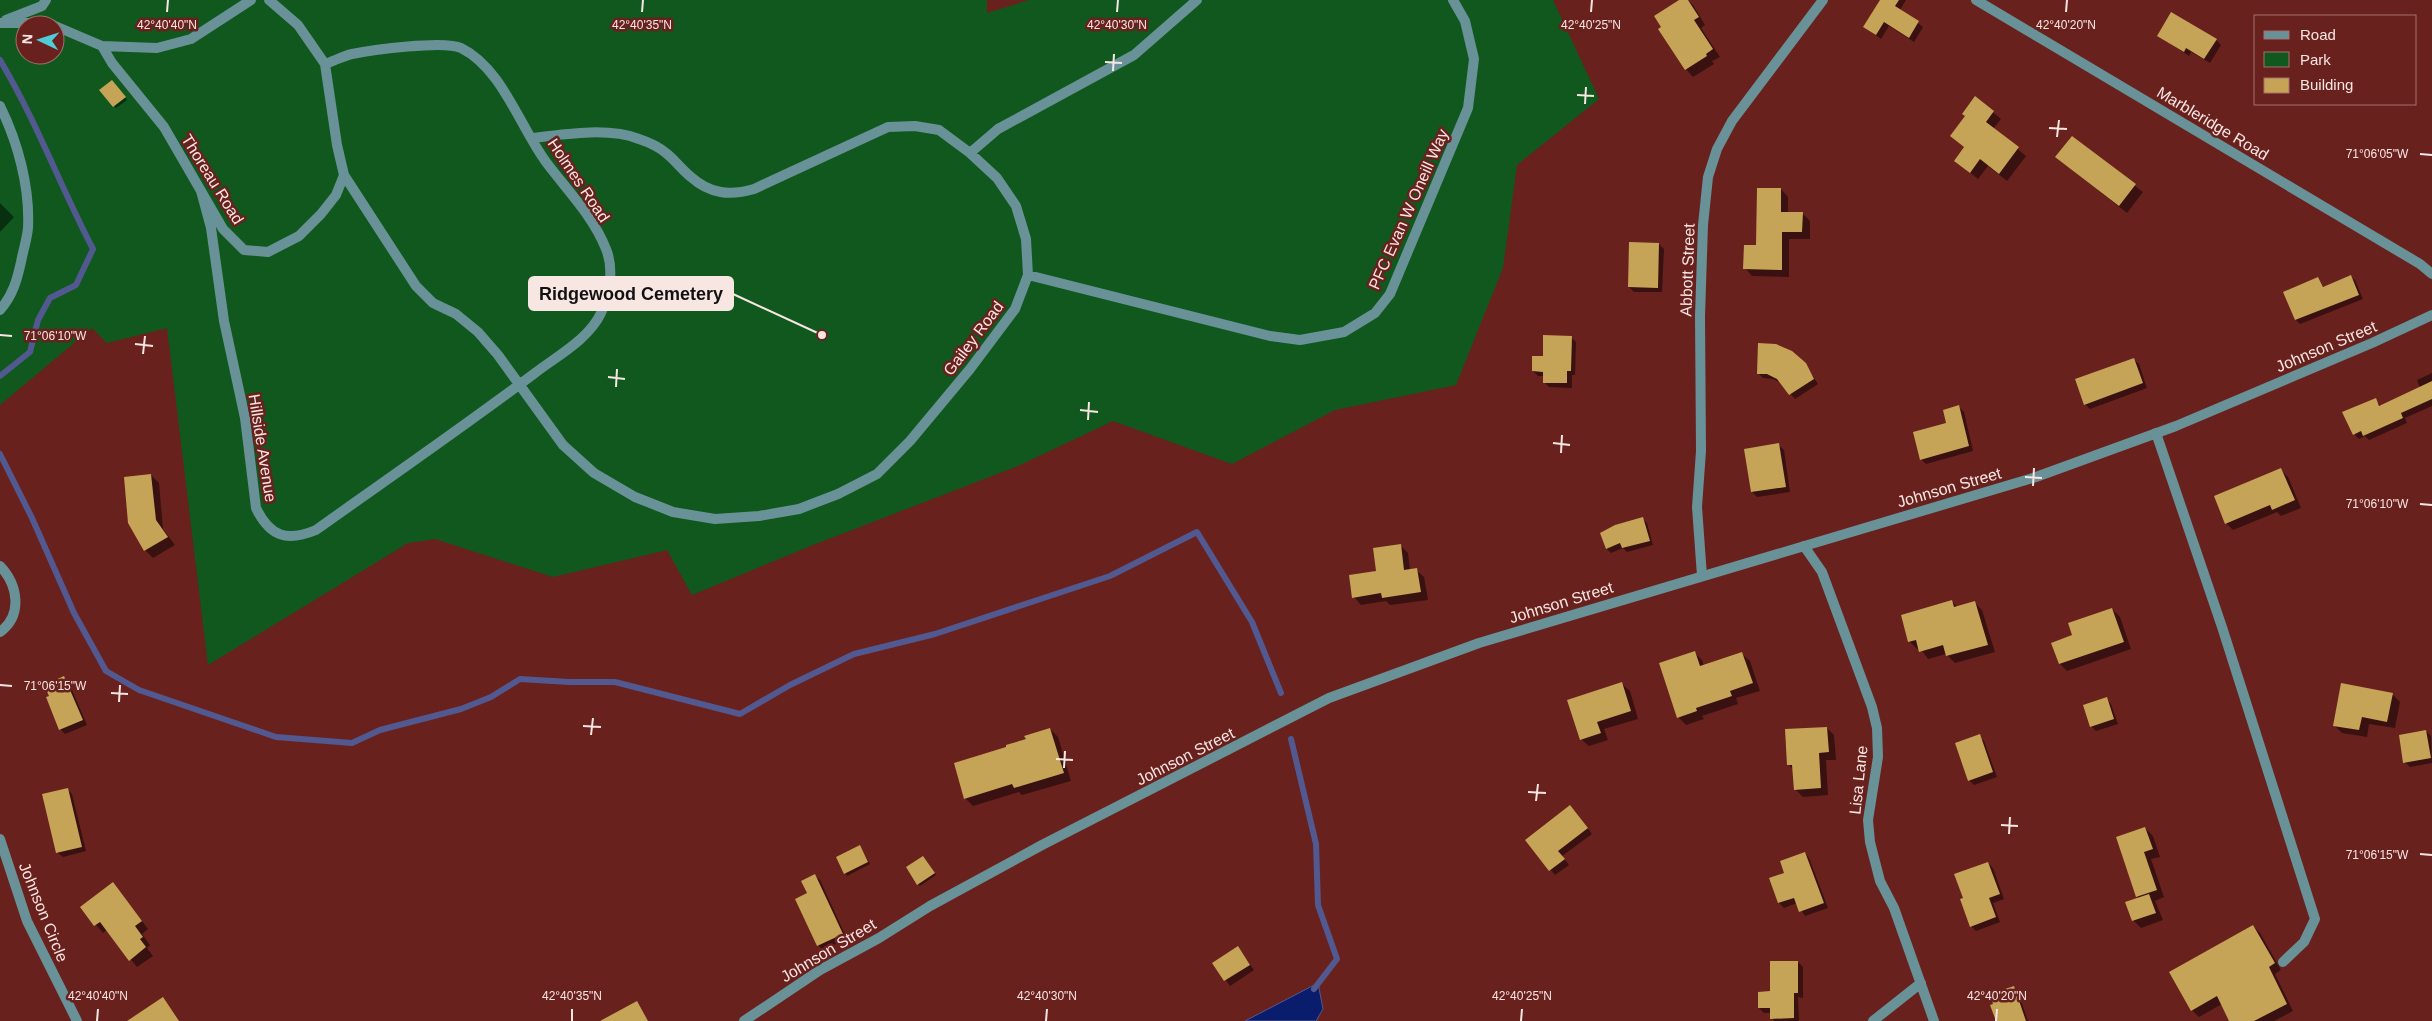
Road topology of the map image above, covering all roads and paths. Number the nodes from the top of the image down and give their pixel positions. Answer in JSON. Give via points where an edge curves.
{"nodes":[{"id":1,"x":46,"y":0,"type":"edge"},
{"id":2,"x":251,"y":0,"type":"edge"},
{"id":3,"x":270,"y":0,"type":"edge"},
{"id":4,"x":1197,"y":0,"type":"edge"},
{"id":5,"x":1453,"y":0,"type":"edge"},
{"id":6,"x":1823,"y":0,"type":"edge"},
{"id":7,"x":1976,"y":0,"type":"edge"},
{"id":8,"x":0,"y":23,"type":"edge"},
{"id":9,"x":15,"y":23,"type":"edge"},
{"id":10,"x":65,"y":30,"type":"edge"},
{"id":11,"x":102,"y":46,"type":"junction"},
{"id":12,"x":325,"y":64,"type":"junction"},
{"id":13,"x":0,"y":106,"type":"edge"},
{"id":14,"x":533,"y":138,"type":"junction"},
{"id":15,"x":970,"y":153,"type":"junction"},
{"id":16,"x":344,"y":175,"type":"junction"},
{"id":17,"x":201,"y":191,"type":"junction"},
{"id":18,"x":2432,"y":274,"type":"edge"},
{"id":19,"x":1028,"y":275,"type":"junction"},
{"id":20,"x":0,"y":310,"type":"edge"},
{"id":21,"x":2432,"y":315,"type":"edge"},
{"id":22,"x":519,"y":385,"type":"junction"},
{"id":23,"x":2156,"y":433,"type":"junction"},
{"id":24,"x":1804,"y":546,"type":"junction"},
{"id":25,"x":0,"y":566,"type":"edge"},
{"id":26,"x":1702,"y":576,"type":"junction"},
{"id":27,"x":0,"y":632,"type":"edge"},
{"id":28,"x":0,"y":839,"type":"edge"},
{"id":29,"x":2283,"y":962,"type":"dead end"},
{"id":30,"x":1922,"y":983,"type":"junction"},
{"id":31,"x":77,"y":1021,"type":"edge"},
{"id":32,"x":744,"y":1021,"type":"edge"},
{"id":33,"x":1873,"y":1021,"type":"edge"},
{"id":34,"x":1934,"y":1021,"type":"edge"}],
"edges":[{"from":1,"to":8,"type":"street","via":[[42,6]]},
{"from":2,"to":11,"type":"street","via":[[191,39],[157,48]]},
{"from":3,"to":12,"type":"street","via":[[298,25]]},
{"from":4,"to":15,"type":"street","via":[[1134,55],[998,129]]},
{"from":5,"to":19,"type":"street","name":"PFC Evan W Oneill Way","via":[[1465,21],[1474,59],[1468,108],[1390,294],[1375,313],[1344,332],[1300,340],[1270,336]]},
{"from":6,"to":26,"type":"street","name":"Abbott Street","via":[[1732,121],[1717,149],[1708,177],[1703,225],[1701,451],[1697,507]]},
{"from":7,"to":18,"type":"street","name":"Marbleridge Road","via":[[2372,235]]},
{"from":8,"to":9,"type":"street"},
{"from":10,"to":11,"type":"street"},
{"from":11,"to":17,"type":"street","name":"Thoreau Road","via":[[164,128]]},
{"from":12,"to":14,"type":"street","name":"Holmes Road","via":[[350,54],[439,44],[460,47],[479,60]]},
{"from":12,"to":16,"type":"street"},
{"from":13,"to":20,"type":"street","via":[[25,178],[28,229],[15,285]]},
{"from":14,"to":15,"type":"street","name":"Gailey Road","via":[[568,133],[638,138],[666,152],[691,178],[714,192],[737,194],[888,128],[915,126],[939,130]]},
{"from":14,"to":22,"type":"street","name":"Holmes Road","via":[[545,160],[585,211],[607,250],[611,276],[601,314],[585,335]]},
{"from":15,"to":19,"type":"street","name":"Gailey Road","via":[[996,178],[1016,206],[1026,239]]},
{"from":16,"to":17,"type":"street","name":"Thoreau Road","via":[[336,194],[321,214],[299,236],[268,252],[244,250],[223,229]]},
{"from":16,"to":22,"type":"street","via":[[416,286],[433,303],[456,314],[478,332]]},
{"from":17,"to":22,"type":"street","name":"Hillside Avenue","via":[[211,228],[224,321],[245,418],[256,508],[262,520],[278,535],[298,537],[316,530]]},
{"from":19,"to":22,"type":"street","name":"Gailey Road","via":[[1015,309],[910,441],[877,474],[799,509],[715,519],[673,512],[635,497],[594,473],[562,445]]},
{"from":21,"to":23,"type":"street","name":"Johnson Street"},
{"from":23,"to":24,"type":"street","name":"Johnson Street","via":[[2036,477]]},
{"from":23,"to":29,"type":"street","via":[[2222,626],[2315,919],[2304,942]]},
{"from":24,"to":26,"type":"street","name":"Johnson Street"},
{"from":24,"to":30,"type":"street","name":"Lisa Lane","via":[[1822,572],[1872,708],[1877,728],[1878,757],[1868,820],[1870,842],[1880,881],[1894,908]]},
{"from":25,"to":27,"type":"street","via":[[10,578],[16,605],[11,619]]},
{"from":26,"to":32,"type":"street","name":"Johnson Street","via":[[1479,643],[1329,698],[930,906],[880,938],[820,970]]},
{"from":28,"to":31,"type":"street","name":"Johnson Circle","via":[[28,921]]},
{"from":30,"to":33,"type":"street"},
{"from":30,"to":34,"type":"street","name":"Lisa Lane"}]}
